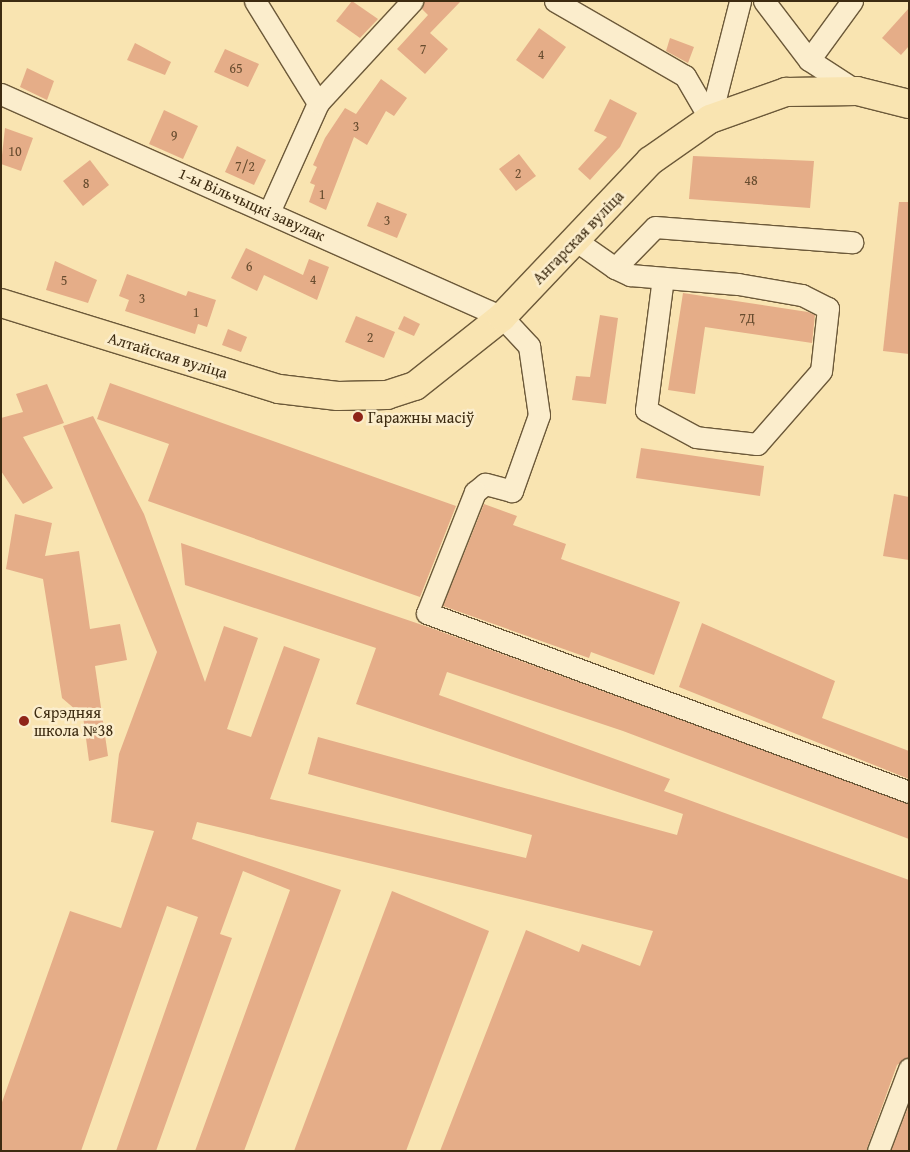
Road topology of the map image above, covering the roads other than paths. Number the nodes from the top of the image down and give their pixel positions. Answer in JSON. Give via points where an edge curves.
{"nodes":[{"id":1,"x":255,"y":1,"type":"edge"},
{"id":2,"x":412,"y":1,"type":"edge"},
{"id":3,"x":555,"y":1,"type":"edge"},
{"id":4,"x":740,"y":1,"type":"edge"},
{"id":5,"x":764,"y":1,"type":"edge"},
{"id":6,"x":852,"y":1,"type":"edge"},
{"id":7,"x":809,"y":60,"type":"junction"},
{"id":8,"x":857,"y":91,"type":"junction"},
{"id":9,"x":1,"y":94,"type":"edge"},
{"id":10,"x":318,"y":103,"type":"junction"},
{"id":11,"x":909,"y":104,"type":"edge"},
{"id":12,"x":710,"y":119,"type":"junction"},
{"id":13,"x":270,"y":210,"type":"junction"},
{"id":14,"x":575,"y":240,"type":"junction"},
{"id":15,"x":852,"y":242,"type":"dead end"},
{"id":16,"x":615,"y":268,"type":"junction"},
{"id":17,"x":663,"y":278,"type":"junction"},
{"id":18,"x":1,"y":303,"type":"edge"},
{"id":19,"x":502,"y":317,"type":"junction"},
{"id":20,"x":338,"y":396,"type":"joint"},
{"id":21,"x":909,"y":792,"type":"edge"},
{"id":22,"x":909,"y":1069,"type":"edge"},
{"id":23,"x":878,"y":1151,"type":"edge"}],
"edges":[{"from":1,"to":10,"type":"street"},
{"from":2,"to":10,"type":"street"},
{"from":3,"to":12,"type":"street","via":[[685,76]]},
{"from":4,"to":12,"type":"street"},
{"from":5,"to":7,"type":"street"},
{"from":6,"to":7,"type":"street"},
{"from":7,"to":8,"type":"street"},
{"from":8,"to":11,"type":"main road","name":"Ангарская вуліца"},
{"from":8,"to":12,"type":"main road","name":"Ангарская вуліца","via":[[786,92]]},
{"from":9,"to":13,"type":"street","name":"1-ы Вільчыцкі завулак"},
{"from":10,"to":13,"type":"street"},
{"from":12,"to":14,"type":"main road","name":"Ангарская вуліца","via":[[650,161]]},
{"from":13,"to":19,"type":"street","name":"1-ы Вільчыцкі завулак"},
{"from":14,"to":16,"type":"street"},
{"from":14,"to":19,"type":"main road","name":"Ангарская вуліца"},
{"from":15,"to":16,"type":"street","via":[[655,227]]},
{"from":16,"to":17,"type":"street","via":[[630,275]]},
{"from":17,"to":17,"type":"street","via":[[802,295],[828,308],[821,371],[757,444],[696,437],[646,410]]},
{"from":18,"to":20,"type":"main road","name":"Алтайская вуліца","via":[[279,389]]},
{"from":19,"to":20,"type":"main road","name":"Ангарская вуліца","via":[[415,386],[387,395]]},
{"from":19,"to":21,"type":"street","via":[[529,346],[539,415],[512,491],[484,484],[475,492],[427,612]]},
{"from":22,"to":23,"type":"street"}]}
